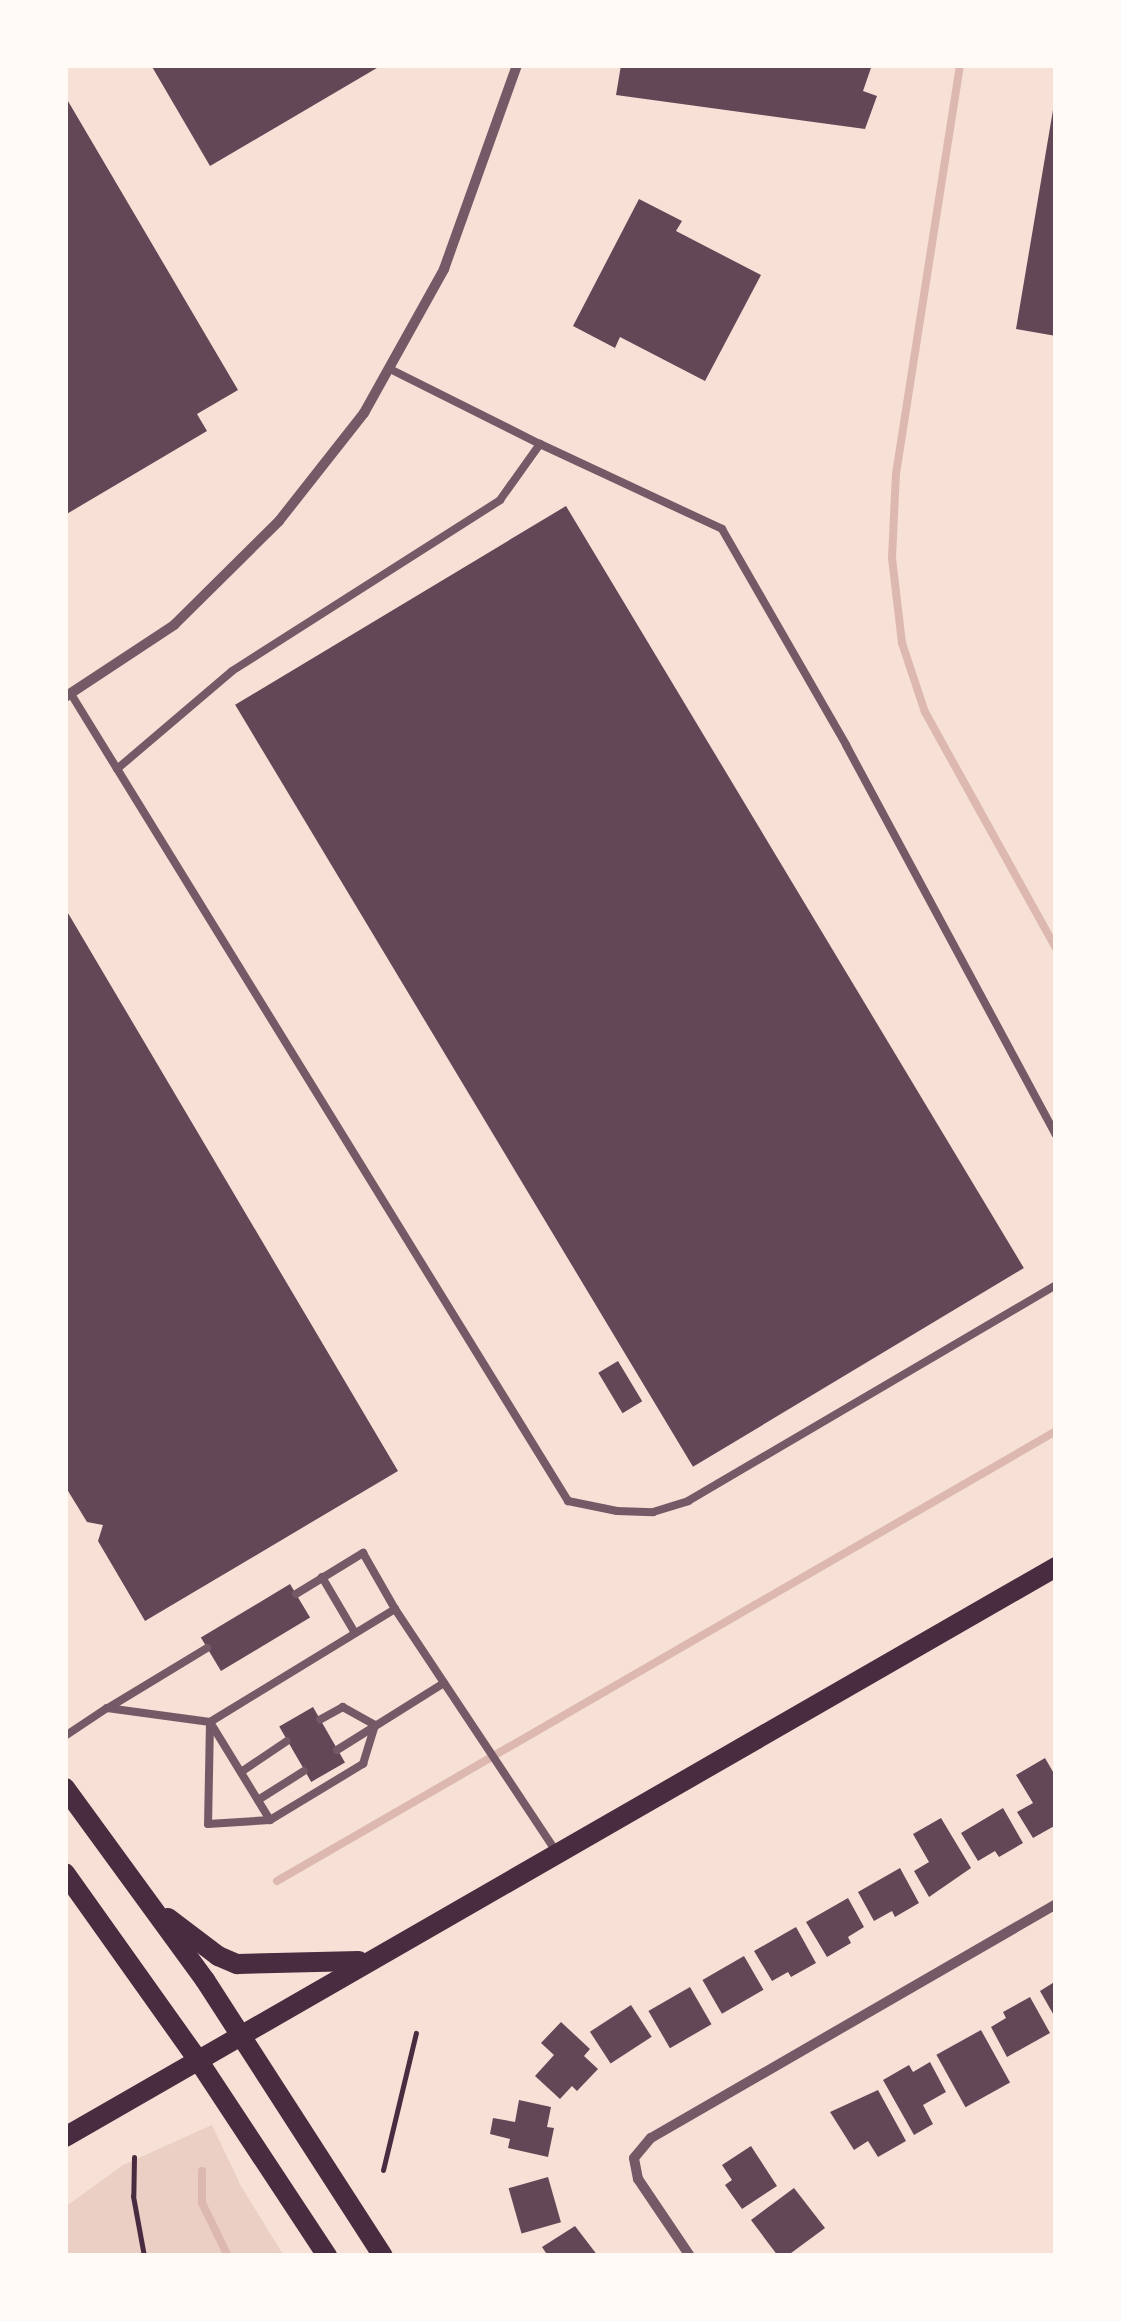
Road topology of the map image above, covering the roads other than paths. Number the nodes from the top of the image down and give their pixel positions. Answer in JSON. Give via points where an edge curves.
{"nodes":[{"id":1,"x":517,"y":65,"type":"edge"},
{"id":2,"x":390,"y":369,"type":"junction"},
{"id":3,"x":540,"y":444,"type":"junction"},
{"id":4,"x":68,"y":696,"type":"edge"},
{"id":5,"x":117,"y":769,"type":"junction"},
{"id":6,"x":1056,"y":1135,"type":"edge"},
{"id":7,"x":1056,"y":1285,"type":"edge"},
{"id":8,"x":1056,"y":1567,"type":"edge"},
{"id":9,"x":322,"y":1577,"type":"junction"},
{"id":10,"x":296,"y":1594,"type":"dead end"},
{"id":11,"x":395,"y":1609,"type":"junction"},
{"id":12,"x":355,"y":1633,"type":"junction"},
{"id":13,"x":207,"y":1648,"type":"dead end"},
{"id":14,"x":444,"y":1682,"type":"junction"},
{"id":15,"x":107,"y":1708,"type":"junction"},
{"id":16,"x":320,"y":1720,"type":"dead end"},
{"id":17,"x":210,"y":1722,"type":"junction"},
{"id":18,"x":375,"y":1726,"type":"junction"},
{"id":19,"x":65,"y":1736,"type":"edge"},
{"id":20,"x":287,"y":1741,"type":"dead end"},
{"id":21,"x":337,"y":1750,"type":"dead end"},
{"id":22,"x":304,"y":1771,"type":"dead end"},
{"id":23,"x":240,"y":1772,"type":"junction"},
{"id":24,"x":65,"y":1788,"type":"edge"},
{"id":25,"x":258,"y":1800,"type":"junction"},
{"id":26,"x":270,"y":1820,"type":"junction"},
{"id":27,"x":558,"y":1853,"type":"junction"},
{"id":28,"x":65,"y":1873,"type":"edge"},
{"id":29,"x":148,"y":1902,"type":"junction"},
{"id":30,"x":1056,"y":1904,"type":"edge"},
{"id":31,"x":366,"y":1961,"type":"junction"},
{"id":32,"x":238,"y":2034,"type":"junction"},
{"id":33,"x":198,"y":2060,"type":"junction"},
{"id":34,"x":65,"y":2137,"type":"edge"},
{"id":35,"x":328,"y":2256,"type":"edge"},
{"id":36,"x":384,"y":2256,"type":"edge"},
{"id":37,"x":690,"y":2256,"type":"edge"}],
"edges":[{"from":1,"to":2,"type":"street","via":[[444,270]]},
{"from":2,"to":3,"type":"lane"},
{"from":2,"to":4,"type":"street","via":[[325,468],[279,522],[174,625]]},
{"from":3,"to":5,"type":"lane","via":[[500,500],[232,671]]},
{"from":3,"to":6,"type":"lane","via":[[722,530]]},
{"from":4,"to":5,"type":"lane"},
{"from":5,"to":7,"type":"lane","via":[[568,1501],[617,1512],[653,1512],[688,1501]]},
{"from":8,"to":27,"type":"main road"},
{"from":9,"to":10,"type":"lane"},
{"from":9,"to":11,"type":"lane","via":[[363,1554]]},
{"from":9,"to":12,"type":"lane"},
{"from":11,"to":12,"type":"lane"},
{"from":11,"to":14,"type":"lane"},
{"from":12,"to":17,"type":"lane"},
{"from":13,"to":15,"type":"lane"},
{"from":14,"to":18,"type":"lane"},
{"from":14,"to":27,"type":"lane"},
{"from":15,"to":17,"type":"lane"},
{"from":15,"to":19,"type":"lane"},
{"from":16,"to":18,"type":"lane","via":[[343,1707]]},
{"from":17,"to":23,"type":"lane"},
{"from":17,"to":26,"type":"lane","via":[[208,1824]]},
{"from":18,"to":21,"type":"lane"},
{"from":18,"to":26,"type":"lane","via":[[363,1764]]},
{"from":20,"to":23,"type":"lane"},
{"from":22,"to":25,"type":"lane"},
{"from":23,"to":25,"type":"lane"},
{"from":24,"to":29,"type":"main road"},
{"from":25,"to":26,"type":"lane"},
{"from":27,"to":31,"type":"main road"},
{"from":28,"to":33,"type":"main road"},
{"from":29,"to":31,"type":"main road","via":[[237,1964]]},
{"from":29,"to":32,"type":"main road"},
{"from":30,"to":37,"type":"street","via":[[651,2138],[634,2158],[638,2179]]},
{"from":31,"to":32,"type":"main road"},
{"from":32,"to":33,"type":"main road"},
{"from":32,"to":36,"type":"main road"},
{"from":33,"to":34,"type":"main road"},
{"from":33,"to":35,"type":"main road"}]}
